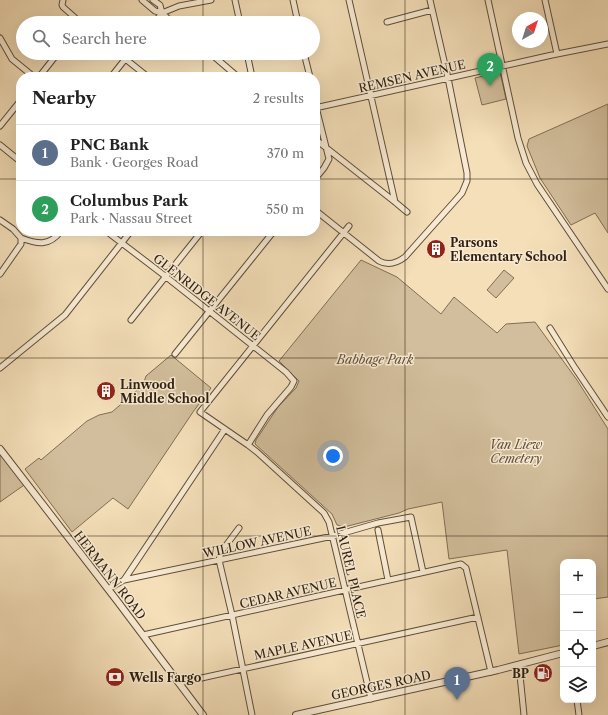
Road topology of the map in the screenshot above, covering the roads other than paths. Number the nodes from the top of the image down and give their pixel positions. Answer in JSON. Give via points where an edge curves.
{"nodes":[{"id":1,"x":142,"y":0,"type":"edge"},
{"id":2,"x":153,"y":0,"type":"edge"},
{"id":3,"x":178,"y":0,"type":"edge"},
{"id":4,"x":211,"y":0,"type":"edge"},
{"id":5,"x":235,"y":0,"type":"edge"},
{"id":6,"x":293,"y":0,"type":"edge"},
{"id":7,"x":350,"y":0,"type":"edge"},
{"id":8,"x":430,"y":0,"type":"edge"},
{"id":9,"x":488,"y":0,"type":"edge"},
{"id":10,"x":545,"y":0,"type":"edge"},
{"id":11,"x":63,"y":2,"type":"edge"},
{"id":12,"x":179,"y":6,"type":"junction"},
{"id":13,"x":432,"y":10,"type":"junction"},
{"id":14,"x":162,"y":13,"type":"junction"},
{"id":15,"x":73,"y":16,"type":"edge"},
{"id":16,"x":160,"y":16,"type":"edge"},
{"id":17,"x":165,"y":16,"type":"edge"},
{"id":18,"x":238,"y":16,"type":"edge"},
{"id":19,"x":296,"y":16,"type":"edge"},
{"id":20,"x":387,"y":22,"type":"dead end"},
{"id":21,"x":0,"y":38,"type":"edge"},
{"id":22,"x":608,"y":44,"type":"edge"},
{"id":23,"x":557,"y":54,"type":"junction"},
{"id":24,"x":52,"y":60,"type":"edge"},
{"id":25,"x":124,"y":60,"type":"edge"},
{"id":26,"x":126,"y":60,"type":"edge"},
{"id":27,"x":218,"y":60,"type":"edge"},
{"id":28,"x":248,"y":60,"type":"edge"},
{"id":29,"x":306,"y":60,"type":"edge"},
{"id":30,"x":502,"y":66,"type":"junction"},
{"id":31,"x":28,"y":72,"type":"edge"},
{"id":32,"x":43,"y":72,"type":"edge"},
{"id":33,"x":115,"y":72,"type":"edge"},
{"id":34,"x":142,"y":72,"type":"edge"},
{"id":35,"x":232,"y":72,"type":"edge"},
{"id":36,"x":251,"y":72,"type":"edge"},
{"id":37,"x":309,"y":72,"type":"edge"},
{"id":38,"x":448,"y":78,"type":"junction"},
{"id":39,"x":371,"y":96,"type":"junction"},
{"id":40,"x":320,"y":105,"type":"edge"},
{"id":41,"x":16,"y":106,"type":"edge"},
{"id":42,"x":320,"y":124,"type":"edge"},
{"id":43,"x":0,"y":126,"type":"edge"},
{"id":44,"x":320,"y":143,"type":"edge"},
{"id":45,"x":0,"y":145,"type":"edge"},
{"id":46,"x":327,"y":149,"type":"junction"},
{"id":47,"x":16,"y":158,"type":"edge"},
{"id":48,"x":320,"y":173,"type":"edge"},
{"id":49,"x":395,"y":202,"type":"junction"},
{"id":50,"x":407,"y":212,"type":"dead end"},
{"id":51,"x":320,"y":214,"type":"edge"},
{"id":52,"x":0,"y":220,"type":"edge"},
{"id":53,"x":349,"y":226,"type":"dead end"},
{"id":54,"x":16,"y":232,"type":"edge"},
{"id":55,"x":343,"y":232,"type":"junction"},
{"id":56,"x":55,"y":236,"type":"edge"},
{"id":57,"x":112,"y":236,"type":"edge"},
{"id":58,"x":128,"y":236,"type":"edge"},
{"id":59,"x":196,"y":236,"type":"edge"},
{"id":60,"x":270,"y":236,"type":"edge"},
{"id":61,"x":21,"y":238,"type":"joint"},
{"id":62,"x":122,"y":244,"type":"junction"},
{"id":63,"x":0,"y":274,"type":"edge"},
{"id":64,"x":165,"y":276,"type":"junction"},
{"id":65,"x":608,"y":289,"type":"edge"},
{"id":66,"x":209,"y":311,"type":"junction"},
{"id":67,"x":131,"y":320,"type":"dead end"},
{"id":68,"x":550,"y":328,"type":"dead end"},
{"id":69,"x":252,"y":346,"type":"junction"},
{"id":70,"x":175,"y":354,"type":"dead end"},
{"id":71,"x":0,"y":368,"type":"edge"},
{"id":72,"x":608,"y":417,"type":"edge"},
{"id":73,"x":225,"y":429,"type":"junction"},
{"id":74,"x":248,"y":445,"type":"junction"},
{"id":75,"x":0,"y":449,"type":"edge"},
{"id":76,"x":239,"y":528,"type":"dead end"},
{"id":77,"x":378,"y":530,"type":"dead end"},
{"id":78,"x":333,"y":536,"type":"junction"},
{"id":79,"x":219,"y":560,"type":"junction"},
{"id":80,"x":423,"y":572,"type":"junction"},
{"id":81,"x":124,"y":580,"type":"junction"},
{"id":82,"x":388,"y":580,"type":"junction"},
{"id":83,"x":108,"y":589,"type":"junction"},
{"id":84,"x":346,"y":590,"type":"junction"},
{"id":85,"x":232,"y":615,"type":"junction"},
{"id":86,"x":478,"y":617,"type":"junction"},
{"id":87,"x":143,"y":635,"type":"junction"},
{"id":88,"x":608,"y":642,"type":"edge"},
{"id":89,"x":358,"y":643,"type":"junction"},
{"id":90,"x":596,"y":645,"type":"edge"},
{"id":91,"x":560,"y":654,"type":"edge"},
{"id":92,"x":518,"y":665,"type":"junction"},
{"id":93,"x":243,"y":669,"type":"junction"},
{"id":94,"x":491,"y":672,"type":"junction"},
{"id":95,"x":179,"y":683,"type":"junction"},
{"id":96,"x":371,"y":699,"type":"junction"},
{"id":97,"x":577,"y":703,"type":"edge"},
{"id":98,"x":203,"y":715,"type":"edge"},
{"id":99,"x":252,"y":715,"type":"edge"},
{"id":100,"x":296,"y":715,"type":"edge"},
{"id":101,"x":524,"y":715,"type":"edge"},
{"id":102,"x":579,"y":715,"type":"edge"}],
"edges":[{"from":1,"to":14,"type":"street","via":[[155,11]]},
{"from":2,"to":14,"type":"street","via":[[160,6]]},
{"from":3,"to":12,"type":"street"},
{"from":4,"to":12,"type":"street"},
{"from":5,"to":18,"type":"street"},
{"from":6,"to":19,"type":"street"},
{"from":7,"to":39,"type":"street"},
{"from":8,"to":13,"type":"street"},
{"from":9,"to":30,"type":"street"},
{"from":10,"to":23,"type":"street"},
{"from":11,"to":15,"type":"street","via":[[67,11]]},
{"from":12,"to":14,"type":"street"},
{"from":13,"to":20,"type":"street"},
{"from":13,"to":38,"type":"street"},
{"from":14,"to":16,"type":"street"},
{"from":14,"to":17,"type":"street"},
{"from":21,"to":31,"type":"street","via":[[12,59]]},
{"from":22,"to":23,"type":"street","name":"REMSEN AVENUE"},
{"from":23,"to":30,"type":"street","name":"REMSEN AVENUE"},
{"from":24,"to":32,"type":"street"},
{"from":25,"to":33,"type":"street"},
{"from":26,"to":34,"type":"street"},
{"from":27,"to":35,"type":"street"},
{"from":28,"to":36,"type":"street"},
{"from":29,"to":37,"type":"street"},
{"from":30,"to":38,"type":"street","name":"REMSEN AVENUE"},
{"from":30,"to":65,"type":"street","via":[[526,163],[540,189]]},
{"from":38,"to":39,"type":"street","name":"REMSEN AVENUE"},
{"from":38,"to":55,"type":"street","via":[[467,173],[462,193],[405,257],[391,264],[379,261]]},
{"from":39,"to":40,"type":"street","name":"REMSEN AVENUE"},
{"from":39,"to":49,"type":"street"},
{"from":41,"to":43,"type":"street"},
{"from":42,"to":46,"type":"street"},
{"from":44,"to":46,"type":"street"},
{"from":45,"to":47,"type":"street"},
{"from":46,"to":48,"type":"street","via":[[329,159]]},
{"from":46,"to":49,"type":"street"},
{"from":49,"to":50,"type":"street"},
{"from":51,"to":55,"type":"street"},
{"from":52,"to":54,"type":"street"},
{"from":53,"to":55,"type":"street"},
{"from":55,"to":69,"type":"street"},
{"from":56,"to":61,"type":"street","via":[[44,243]]},
{"from":57,"to":62,"type":"street","name":"GLENRIDGE AVENUE"},
{"from":58,"to":62,"type":"street"},
{"from":59,"to":64,"type":"street"},
{"from":60,"to":66,"type":"street"},
{"from":61,"to":63,"type":"street","via":[[21,244]]},
{"from":62,"to":64,"type":"street","name":"GLENRIDGE AVENUE"},
{"from":62,"to":71,"type":"street","via":[[65,315]]},
{"from":64,"to":66,"type":"street","name":"GLENRIDGE AVENUE"},
{"from":64,"to":67,"type":"street"},
{"from":66,"to":69,"type":"street","name":"GLENRIDGE AVENUE"},
{"from":66,"to":70,"type":"street"},
{"from":68,"to":72,"type":"street"},
{"from":69,"to":73,"type":"street","name":"LAUREL PLACE","via":[[200,412]]},
{"from":69,"to":74,"type":"street","name":"GLENRIDGE AVENUE","via":[[294,381],[267,415]]},
{"from":73,"to":74,"type":"street","name":"LAUREL PLACE"},
{"from":73,"to":81,"type":"street"},
{"from":74,"to":78,"type":"street","name":"LAUREL PLACE","via":[[324,513]]},
{"from":75,"to":83,"type":"street","name":"HERMANN ROAD"},
{"from":76,"to":79,"type":"street","via":[[221,552]]},
{"from":77,"to":82,"type":"street"},
{"from":78,"to":79,"type":"street","name":"WILLOW AVENUE"},
{"from":78,"to":80,"type":"street","name":"WILLOW AVENUE","via":[[411,517]]},
{"from":78,"to":84,"type":"street","name":"LAUREL PLACE"},
{"from":79,"to":81,"type":"street","name":"WILLOW AVENUE"},
{"from":79,"to":85,"type":"street"},
{"from":80,"to":82,"type":"street","name":"CEDAR AVENUE"},
{"from":80,"to":86,"type":"street","name":"CEDAR AVENUE","via":[[461,564],[466,568]]},
{"from":81,"to":83,"type":"street","name":"WILLOW AVENUE"},
{"from":82,"to":84,"type":"street","name":"CEDAR AVENUE"},
{"from":83,"to":87,"type":"street","name":"HERMANN ROAD"},
{"from":84,"to":85,"type":"street","name":"CEDAR AVENUE"},
{"from":84,"to":89,"type":"street","name":"LAUREL PLACE"},
{"from":85,"to":87,"type":"street","name":"CEDAR AVENUE"},
{"from":85,"to":93,"type":"street"},
{"from":86,"to":89,"type":"street","name":"MAPLE AVENUE"},
{"from":86,"to":94,"type":"street"},
{"from":87,"to":95,"type":"street","name":"HERMANN ROAD"},
{"from":88,"to":90,"type":"street"},
{"from":89,"to":93,"type":"street","name":"MAPLE AVENUE"},
{"from":89,"to":96,"type":"street","name":"LAUREL PLACE"},
{"from":91,"to":92,"type":"street","name":"GEORGES ROAD"},
{"from":92,"to":94,"type":"street","name":"GEORGES ROAD"},
{"from":92,"to":101,"type":"street"},
{"from":93,"to":95,"type":"street","name":"MAPLE AVENUE"},
{"from":93,"to":99,"type":"street"},
{"from":94,"to":96,"type":"street","name":"GEORGES ROAD"},
{"from":95,"to":98,"type":"street","name":"HERMANN ROAD"},
{"from":96,"to":100,"type":"street","name":"GEORGES ROAD"},
{"from":97,"to":102,"type":"street"}]}
